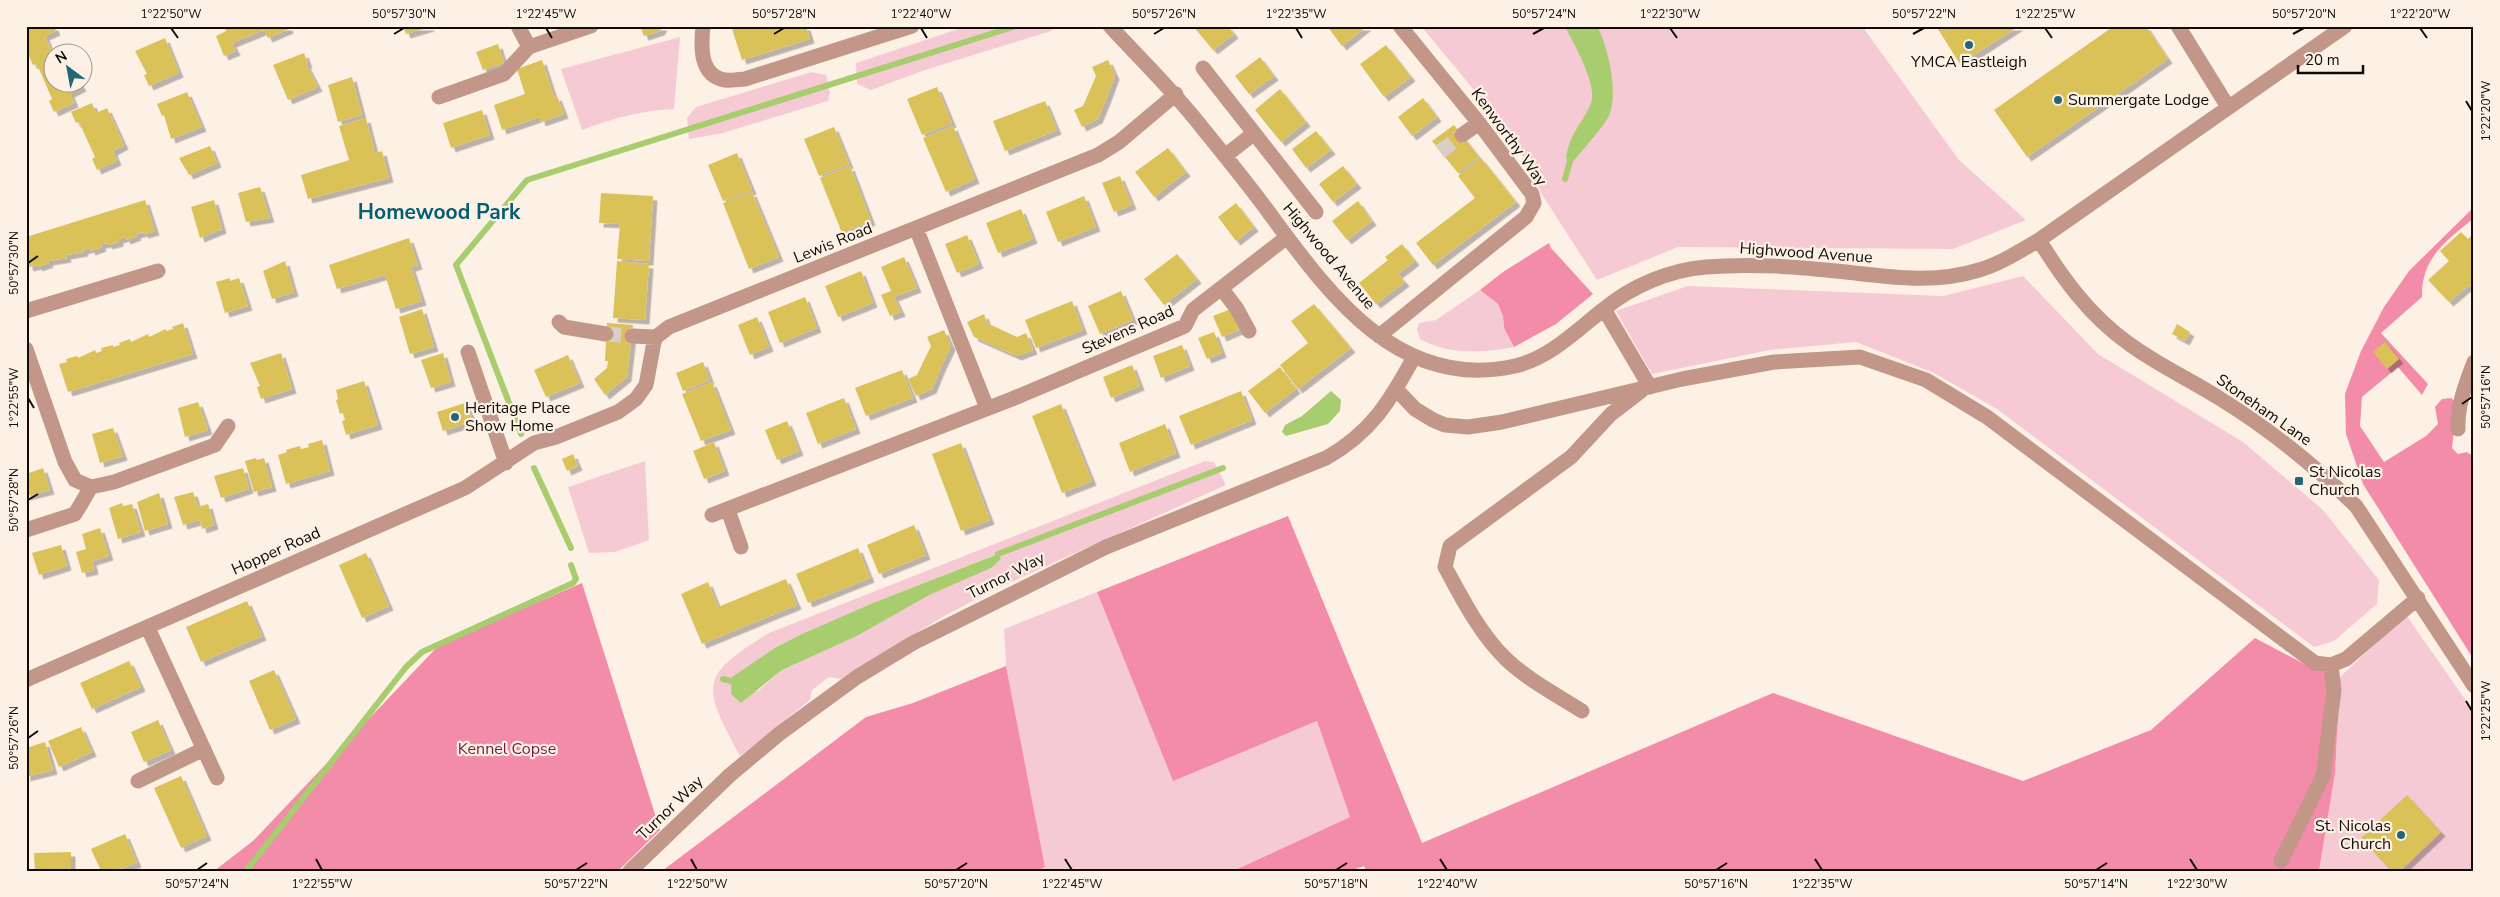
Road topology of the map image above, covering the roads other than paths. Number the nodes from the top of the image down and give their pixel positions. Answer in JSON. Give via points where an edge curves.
{"nodes":[{"id":1,"x":518,"y":26,"type":"edge"},
{"id":2,"x":591,"y":26,"type":"edge"},
{"id":3,"x":703,"y":26,"type":"edge"},
{"id":4,"x":912,"y":26,"type":"edge"},
{"id":5,"x":1110,"y":26,"type":"edge"},
{"id":6,"x":1400,"y":26,"type":"edge"},
{"id":7,"x":2178,"y":26,"type":"edge"},
{"id":8,"x":2345,"y":26,"type":"edge"},
{"id":9,"x":529,"y":46,"type":"junction"},
{"id":10,"x":1203,"y":68,"type":"dead end"},
{"id":11,"x":1176,"y":94,"type":"junction"},
{"id":12,"x":438,"y":97,"type":"dead end"},
{"id":13,"x":2228,"y":107,"type":"junction"},
{"id":14,"x":1479,"y":123,"type":"junction"},
{"id":15,"x":1253,"y":134,"type":"junction"},
{"id":16,"x":1462,"y":135,"type":"tunnel mouth"},
{"id":17,"x":1225,"y":156,"type":"junction"},
{"id":18,"x":1316,"y":212,"type":"dead end"},
{"id":19,"x":916,"y":228,"type":"junction"},
{"id":20,"x":1287,"y":237,"type":"junction"},
{"id":21,"x":2039,"y":240,"type":"junction"},
{"id":22,"x":158,"y":271,"type":"dead end"},
{"id":23,"x":1222,"y":289,"type":"junction"},
{"id":24,"x":1604,"y":309,"type":"junction"},
{"id":25,"x":26,"y":311,"type":"edge"},
{"id":26,"x":559,"y":322,"type":"dead end"},
{"id":27,"x":1249,"y":331,"type":"dead end"},
{"id":28,"x":606,"y":334,"type":"tunnel mouth"},
{"id":29,"x":632,"y":336,"type":"tunnel mouth"},
{"id":30,"x":1379,"y":336,"type":"junction"},
{"id":31,"x":656,"y":337,"type":"junction"},
{"id":32,"x":26,"y":349,"type":"edge"},
{"id":33,"x":468,"y":352,"type":"dead end"},
{"id":34,"x":1414,"y":357,"type":"junction"},
{"id":35,"x":2474,"y":362,"type":"edge"},
{"id":36,"x":1647,"y":388,"type":"junction"},
{"id":37,"x":1396,"y":389,"type":"junction"},
{"id":38,"x":987,"y":408,"type":"junction"},
{"id":39,"x":228,"y":426,"type":"dead end"},
{"id":40,"x":2458,"y":429,"type":"dead end"},
{"id":41,"x":506,"y":463,"type":"junction"},
{"id":42,"x":91,"y":487,"type":"junction"},
{"id":43,"x":728,"y":510,"type":"junction"},
{"id":44,"x":712,"y":515,"type":"dead end"},
{"id":45,"x":26,"y":530,"type":"edge"},
{"id":46,"x":741,"y":547,"type":"dead end"},
{"id":47,"x":2418,"y":598,"type":"junction"},
{"id":48,"x":148,"y":628,"type":"junction"},
{"id":49,"x":2331,"y":665,"type":"junction"},
{"id":50,"x":26,"y":680,"type":"edge"},
{"id":51,"x":2474,"y":686,"type":"edge"},
{"id":52,"x":1582,"y":711,"type":"dead end"},
{"id":53,"x":204,"y":749,"type":"junction"},
{"id":54,"x":217,"y":778,"type":"dead end"},
{"id":55,"x":138,"y":781,"type":"dead end"},
{"id":56,"x":2281,"y":861,"type":"dead end"},
{"id":57,"x":630,"y":871,"type":"edge"}],
"edges":[{"from":1,"to":9,"type":"street"},
{"from":2,"to":9,"type":"street"},
{"from":3,"to":4,"type":"street","via":[[700,52],[713,74],[724,80],[745,79]]},
{"from":5,"to":11,"type":"street","name":"Highwood Avenue"},
{"from":6,"to":14,"type":"street","name":"Kenworthy Way"},
{"from":7,"to":13,"type":"street"},
{"from":8,"to":13,"type":"street","name":"Highwood Avenue"},
{"from":9,"to":12,"type":"street","via":[[504,74]]},
{"from":10,"to":15,"type":"street"},
{"from":11,"to":17,"type":"street","name":"Highwood Avenue"},
{"from":11,"to":19,"type":"street","name":"Lewis Road","via":[[1107,150]]},
{"from":13,"to":21,"type":"street","name":"Highwood Avenue"},
{"from":14,"to":16,"type":"street"},
{"from":14,"to":30,"type":"street","name":"Kenworthy Way","via":[[1532,194],[1532,210]]},
{"from":15,"to":17,"type":"street"},
{"from":15,"to":18,"type":"street"},
{"from":17,"to":20,"type":"street","name":"Highwood Avenue"},
{"from":19,"to":31,"type":"street","name":"Lewis Road","via":[[669,327]]},
{"from":19,"to":38,"type":"street"},
{"from":20,"to":23,"type":"street","name":"Stevens Road"},
{"from":20,"to":30,"type":"street","name":"Highwood Avenue","via":[[1352,315]]},
{"from":21,"to":24,"type":"street","name":"Highwood Avenue","via":[[1978,271],[1923,279],[1768,265],[1685,269],[1640,286]]},
{"from":21,"to":47,"type":"street","name":"Stoneham Lane","via":[[2087,307],[2120,337],[2220,398],[2338,488],[2356,506]]},
{"from":22,"to":25,"type":"street"},
{"from":23,"to":27,"type":"street"},
{"from":23,"to":38,"type":"street","name":"Stevens Road","via":[[1193,310],[1185,326]]},
{"from":24,"to":34,"type":"street","name":"Highwood Avenue","via":[[1561,343],[1516,366],[1478,370]]},
{"from":24,"to":36,"type":"street"},
{"from":26,"to":28,"type":"street","via":[[564,327]]},
{"from":29,"to":31,"type":"street"},
{"from":30,"to":34,"type":"street","name":"Highwood Avenue"},
{"from":31,"to":41,"type":"street","name":"Hopper Road","via":[[646,385],[636,399],[618,412],[556,438],[534,443]]},
{"from":32,"to":42,"type":"street","via":[[65,462],[75,480]]},
{"from":33,"to":41,"type":"street"},
{"from":34,"to":37,"type":"street","name":"Turnor Way"},
{"from":35,"to":40,"type":"street","via":[[2458,415]]},
{"from":36,"to":37,"type":"street","via":[[1468,427],[1433,420],[1415,409]]},
{"from":36,"to":49,"type":"street","via":[[1774,362],[1860,357],[1926,380],[1987,417],[2315,663]]},
{"from":36,"to":52,"type":"street","via":[[1611,414],[1571,457],[1450,546],[1445,567],[1486,636],[1506,659]]},
{"from":37,"to":57,"type":"street","name":"Turnor Way","via":[[1384,410],[1355,440],[1326,458],[1106,547],[941,628],[885,660],[779,734]]},
{"from":38,"to":43,"type":"street","name":"Stevens Road"},
{"from":39,"to":42,"type":"street","via":[[215,445],[114,482]]},
{"from":41,"to":48,"type":"street","name":"Hopper Road","via":[[465,488]]},
{"from":42,"to":45,"type":"street","via":[[75,514]]},
{"from":43,"to":44,"type":"street","name":"Stevens Road"},
{"from":43,"to":46,"type":"street"},
{"from":47,"to":49,"type":"street","via":[[2346,659]]},
{"from":47,"to":51,"type":"street","name":"Stoneham Lane"},
{"from":48,"to":50,"type":"street","name":"Hopper Road"},
{"from":48,"to":53,"type":"street"},
{"from":49,"to":56,"type":"street","via":[[2334,690],[2323,776]]},
{"from":53,"to":54,"type":"street"},
{"from":53,"to":55,"type":"street"}]}
